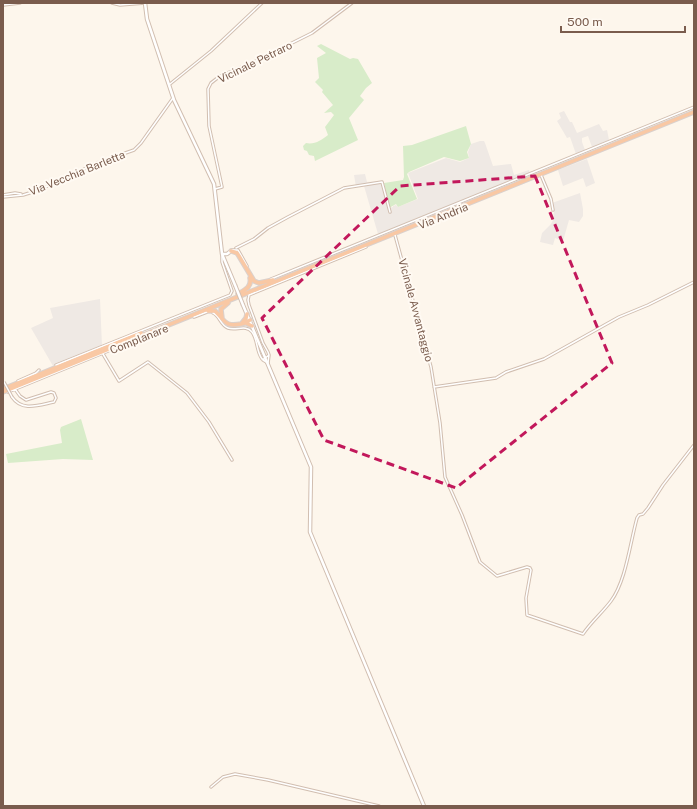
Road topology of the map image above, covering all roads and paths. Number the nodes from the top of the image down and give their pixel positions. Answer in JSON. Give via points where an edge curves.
{"nodes":[{"id":1,"x":20,"y":3,"type":"edge"},
{"id":2,"x":112,"y":3,"type":"edge"},
{"id":3,"x":145,"y":3,"type":"edge"},
{"id":4,"x":262,"y":3,"type":"edge"},
{"id":5,"x":352,"y":3,"type":"edge"},
{"id":6,"x":3,"y":5,"type":"edge"},
{"id":7,"x":170,"y":84,"type":"junction"},
{"id":8,"x":173,"y":98,"type":"junction"},
{"id":9,"x":694,"y":111,"type":"edge"},
{"id":10,"x":541,"y":176,"type":"junction"},
{"id":11,"x":215,"y":189,"type":"junction"},
{"id":12,"x":23,"y":195,"type":"junction"},
{"id":13,"x":3,"y":196,"type":"edge"},
{"id":14,"x":553,"y":210,"type":"dead end"},
{"id":15,"x":390,"y":212,"type":"dead end"},
{"id":16,"x":395,"y":235,"type":"junction"},
{"id":17,"x":221,"y":248,"type":"junction"},
{"id":18,"x":232,"y":250,"type":"junction"},
{"id":19,"x":226,"y":252,"type":"junction"},
{"id":20,"x":222,"y":254,"type":"junction"},
{"id":21,"x":224,"y":259,"type":"junction"},
{"id":22,"x":250,"y":277,"type":"junction"},
{"id":23,"x":273,"y":280,"type":"junction"},
{"id":24,"x":694,"y":282,"type":"edge"},
{"id":25,"x":238,"y":294,"type":"junction"},
{"id":26,"x":233,"y":298,"type":"junction"},
{"id":27,"x":247,"y":314,"type":"joint"},
{"id":28,"x":194,"y":315,"type":"junction"},
{"id":29,"x":222,"y":319,"type":"junction"},
{"id":30,"x":247,"y":321,"type":"junction"},
{"id":31,"x":252,"y":326,"type":"joint"},
{"id":32,"x":258,"y":350,"type":"junction"},
{"id":33,"x":262,"y":352,"type":"junction"},
{"id":34,"x":103,"y":354,"type":"junction"},
{"id":35,"x":268,"y":355,"type":"junction"},
{"id":36,"x":262,"y":359,"type":"junction"},
{"id":37,"x":268,"y":363,"type":"junction"},
{"id":38,"x":56,"y":366,"type":"dead end"},
{"id":39,"x":39,"y":370,"type":"dead end"},
{"id":40,"x":3,"y":381,"type":"edge"},
{"id":41,"x":434,"y":386,"type":"junction"},
{"id":42,"x":15,"y":389,"type":"junction"},
{"id":43,"x":3,"y":391,"type":"edge"},
{"id":44,"x":694,"y":445,"type":"edge"},
{"id":45,"x":232,"y":460,"type":"dead end"},
{"id":46,"x":212,"y":787,"type":"dead end"},
{"id":47,"x":379,"y":806,"type":"edge"},
{"id":48,"x":424,"y":806,"type":"edge"}],
"edges":[{"from":1,"to":6,"type":"street"},
{"from":2,"to":3,"type":"street"},
{"from":3,"to":7,"type":"street","via":[[147,19]]},
{"from":4,"to":7,"type":"street","via":[[211,51]]},
{"from":5,"to":11,"type":"street","name":"Vicinale Petraro","via":[[312,33],[220,76],[211,84],[208,89],[209,126],[222,187]]},
{"from":7,"to":8,"type":"street"},
{"from":8,"to":11,"type":"street"},
{"from":8,"to":12,"type":"street","name":"Via Vecchia Barletta","via":[[134,150]]},
{"from":9,"to":10,"type":"street","name":"Via Andria"},
{"from":9,"to":18,"type":"street","name":"Via Andria","via":[[264,282],[255,280],[239,251]]},
{"from":9,"to":23,"type":"highway"},
{"from":9,"to":26,"type":"highway"},
{"from":10,"to":14,"type":"street","via":[[550,195]]},
{"from":10,"to":16,"type":"street","name":"Via Andria"},
{"from":11,"to":17,"type":"street"},
{"from":12,"to":13,"type":"street","name":"Via Vecchia Barletta"},
{"from":12,"to":13,"type":"street","via":[[15,193]]},
{"from":15,"to":18,"type":"street","via":[[382,182],[344,188]]},
{"from":16,"to":35,"type":"street","name":"Via Andria","via":[[249,295],[249,305]]},
{"from":16,"to":41,"type":"street","name":"Vicinale Avvantaggio","via":[[426,346]]},
{"from":17,"to":19,"type":"street"},
{"from":17,"to":20,"type":"street"},
{"from":18,"to":19,"type":"street"},
{"from":18,"to":22,"type":"highway","via":[[239,256]]},
{"from":19,"to":20,"type":"street"},
{"from":19,"to":21,"type":"street"},
{"from":20,"to":21,"type":"street"},
{"from":20,"to":38,"type":"street","name":"Complanare","via":[[222,262],[232,291],[230,295]]},
{"from":21,"to":27,"type":"street","bridge":true},
{"from":22,"to":23,"type":"highway","via":[[259,283]]},
{"from":22,"to":25,"type":"highway","via":[[251,284]]},
{"from":23,"to":25,"type":"highway"},
{"from":24,"to":41,"type":"street","via":[[648,306],[619,317],[544,359],[496,378]]},
{"from":25,"to":43,"type":"highway"},
{"from":26,"to":28,"type":"highway"},
{"from":26,"to":29,"type":"highway","via":[[221,309]]},
{"from":27,"to":30,"type":"highway"},
{"from":28,"to":29,"type":"highway","via":[[211,310]]},
{"from":28,"to":43,"type":"highway"},
{"from":29,"to":30,"type":"highway","via":[[231,325]]},
{"from":30,"to":31,"type":"highway"},
{"from":31,"to":33,"type":"street"},
{"from":32,"to":33,"type":"street","name":"Complanare"},
{"from":32,"to":34,"type":"street","name":"Complanare","via":[[250,330],[226,328],[216,315],[209,312],[188,318]]},
{"from":32,"to":36,"type":"street","name":"Complanare"},
{"from":33,"to":35,"type":"street"},
{"from":34,"to":42,"type":"street","name":"Complanare"},
{"from":34,"to":45,"type":"street","via":[[119,381],[148,362],[187,393],[209,422]]},
{"from":35,"to":36,"type":"street"},
{"from":35,"to":37,"type":"street"},
{"from":36,"to":37,"type":"street"},
{"from":37,"to":48,"type":"street","via":[[311,467],[310,532]]},
{"from":39,"to":43,"type":"street"},
{"from":40,"to":42,"type":"street","bridge":true,"via":[[18,404],[27,406],[54,402],[56,398],[51,392],[26,400]]},
{"from":41,"to":44,"type":"street","name":"Vicinale Avvantaggio","via":[[445,477],[480,562],[497,576],[529,567],[531,570],[526,598],[527,615],[583,634],[618,588],[630,551],[636,518],[648,508]]},
{"from":42,"to":43,"type":"street","name":"Complanare"},
{"from":46,"to":47,"type":"street","via":[[223,777],[235,774]]}]}
